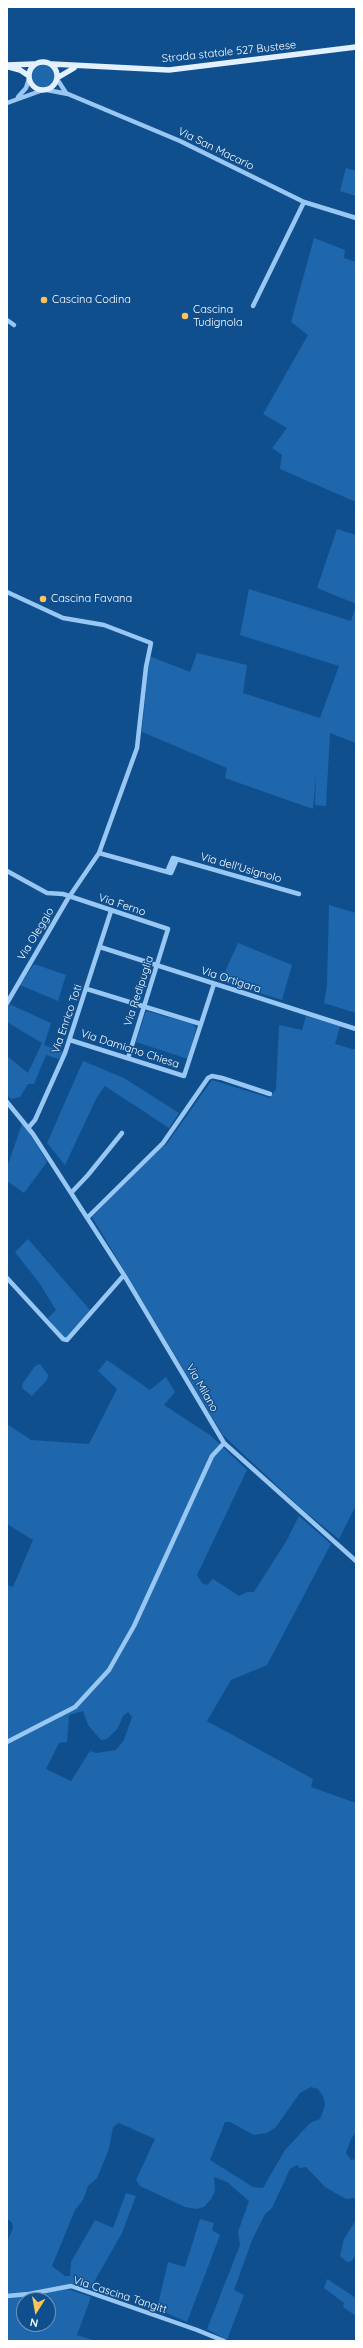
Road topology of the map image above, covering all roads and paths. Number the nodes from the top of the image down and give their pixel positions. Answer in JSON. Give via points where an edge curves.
{"nodes":[{"id":1,"x":356,"y":47,"type":"edge"},
{"id":2,"x":34,"y":64,"type":"junction"},
{"id":3,"x":52,"y":64,"type":"junction"},
{"id":4,"x":7,"y":66,"type":"edge"},
{"id":5,"x":80,"y":66,"type":"junction"},
{"id":6,"x":29,"y":78,"type":"junction"},
{"id":7,"x":57,"y":78,"type":"junction"},
{"id":8,"x":45,"y":90,"type":"junction"},
{"id":9,"x":68,"y":94,"type":"junction"},
{"id":10,"x":17,"y":98,"type":"junction"},
{"id":11,"x":7,"y":103,"type":"edge"},
{"id":12,"x":304,"y":202,"type":"junction"},
{"id":13,"x":356,"y":218,"type":"edge"},
{"id":14,"x":253,"y":306,"type":"dead end"},
{"id":15,"x":7,"y":320,"type":"edge"},
{"id":16,"x":14,"y":324,"type":"dead end"},
{"id":17,"x":7,"y":592,"type":"edge"},
{"id":18,"x":99,"y":854,"type":"junction"},
{"id":19,"x":7,"y":872,"type":"edge"},
{"id":20,"x":299,"y":894,"type":"dead end"},
{"id":21,"x":71,"y":897,"type":"junction"},
{"id":22,"x":111,"y":910,"type":"junction"},
{"id":23,"x":168,"y":929,"type":"joint"},
{"id":24,"x":100,"y":947,"type":"junction"},
{"id":25,"x":157,"y":966,"type":"junction"},
{"id":26,"x":214,"y":984,"type":"junction"},
{"id":27,"x":86,"y":989,"type":"junction"},
{"id":28,"x":7,"y":1003,"type":"edge"},
{"id":29,"x":144,"y":1007,"type":"junction"},
{"id":30,"x":201,"y":1024,"type":"junction"},
{"id":31,"x":356,"y":1029,"type":"edge"},
{"id":32,"x":70,"y":1040,"type":"junction"},
{"id":33,"x":128,"y":1058,"type":"junction"},
{"id":34,"x":270,"y":1094,"type":"dead end"},
{"id":35,"x":7,"y":1102,"type":"edge"},
{"id":36,"x":28,"y":1127,"type":"junction"},
{"id":37,"x":122,"y":1133,"type":"dead end"},
{"id":38,"x":71,"y":1192,"type":"junction"},
{"id":39,"x":87,"y":1218,"type":"junction"},
{"id":40,"x":124,"y":1275,"type":"junction"},
{"id":41,"x":7,"y":1278,"type":"edge"},
{"id":42,"x":224,"y":1443,"type":"junction"},
{"id":43,"x":356,"y":1561,"type":"edge"},
{"id":44,"x":7,"y":1742,"type":"edge"},
{"id":45,"x":7,"y":2296,"type":"edge"},
{"id":46,"x":224,"y":2341,"type":"edge"}],
"edges":[{"from":1,"to":5,"type":"main road","name":"Strada statale 527 Bustese","via":[[169,70]]},
{"from":2,"to":3,"type":"main road"},
{"from":2,"to":4,"type":"main road"},
{"from":2,"to":6,"type":"main road"},
{"from":3,"to":5,"type":"main road","name":"Strada statale 527 Bustese"},
{"from":3,"to":7,"type":"main road","via":[[56,69]]},
{"from":4,"to":6,"type":"main road","via":[[21,70]]},
{"from":5,"to":7,"type":"main road"},
{"from":6,"to":8,"type":"main road","via":[[32,86]]},
{"from":6,"to":10,"type":"street"},
{"from":7,"to":8,"type":"main road","via":[[53,86]]},
{"from":7,"to":9,"type":"street"},
{"from":8,"to":9,"type":"street","name":"Via San Macario"},
{"from":8,"to":10,"type":"street"},
{"from":9,"to":12,"type":"street","name":"Via San Macario","via":[[180,141]]},
{"from":10,"to":11,"type":"street"},
{"from":12,"to":13,"type":"street","name":"Via San Macario"},
{"from":12,"to":14,"type":"street"},
{"from":15,"to":16,"type":"street"},
{"from":17,"to":18,"type":"street","via":[[63,618],[104,625],[152,643],[146,667],[137,748]]},
{"from":18,"to":20,"type":"street","name":"Via dell'Usignolo","via":[[167,872],[172,858]]},
{"from":18,"to":21,"type":"street"},
{"from":19,"to":21,"type":"street","via":[[47,893],[61,893]]},
{"from":21,"to":22,"type":"street","name":"Via Ferno"},
{"from":21,"to":28,"type":"street","name":"Via Oleggio"},
{"from":22,"to":23,"type":"street","name":"Via Ferno"},
{"from":22,"to":24,"type":"street","name":"Via Enrico Toti"},
{"from":23,"to":25,"type":"street","name":"Via Redipuglia"},
{"from":24,"to":25,"type":"street","name":"Via Ortigara"},
{"from":24,"to":27,"type":"street","name":"Via Enrico Toti"},
{"from":25,"to":26,"type":"street","name":"Via Ortigara"},
{"from":25,"to":29,"type":"street","name":"Via Redipuglia"},
{"from":26,"to":30,"type":"street"},
{"from":26,"to":31,"type":"street","name":"Via Ortigara"},
{"from":27,"to":29,"type":"street"},
{"from":27,"to":32,"type":"street","name":"Via Enrico Toti"},
{"from":29,"to":30,"type":"street"},
{"from":29,"to":33,"type":"street","name":"Via Redipuglia"},
{"from":30,"to":33,"type":"street","name":"Via Damiano Chiesa","via":[[184,1076]]},
{"from":32,"to":33,"type":"street","name":"Via Damiano Chiesa"},
{"from":32,"to":36,"type":"street","name":"Via Enrico Toti","via":[[35,1120]]},
{"from":34,"to":39,"type":"street","via":[[222,1078],[208,1078],[163,1143]]},
{"from":35,"to":36,"type":"street","name":"Via Milano"},
{"from":36,"to":38,"type":"street","name":"Via Milano"},
{"from":37,"to":38,"type":"street"},
{"from":38,"to":39,"type":"street","name":"Via Milano"},
{"from":39,"to":40,"type":"street","name":"Via Milano"},
{"from":40,"to":41,"type":"street","via":[[67,1340],[63,1339]]},
{"from":40,"to":42,"type":"street","name":"Via Milano"},
{"from":42,"to":43,"type":"street","name":"Via Milano"},
{"from":42,"to":44,"type":"street","via":[[212,1456],[134,1626],[109,1670],[75,1707]]},
{"from":45,"to":46,"type":"street","name":"Via Cascina Tangitt","via":[[71,2286]]}]}
